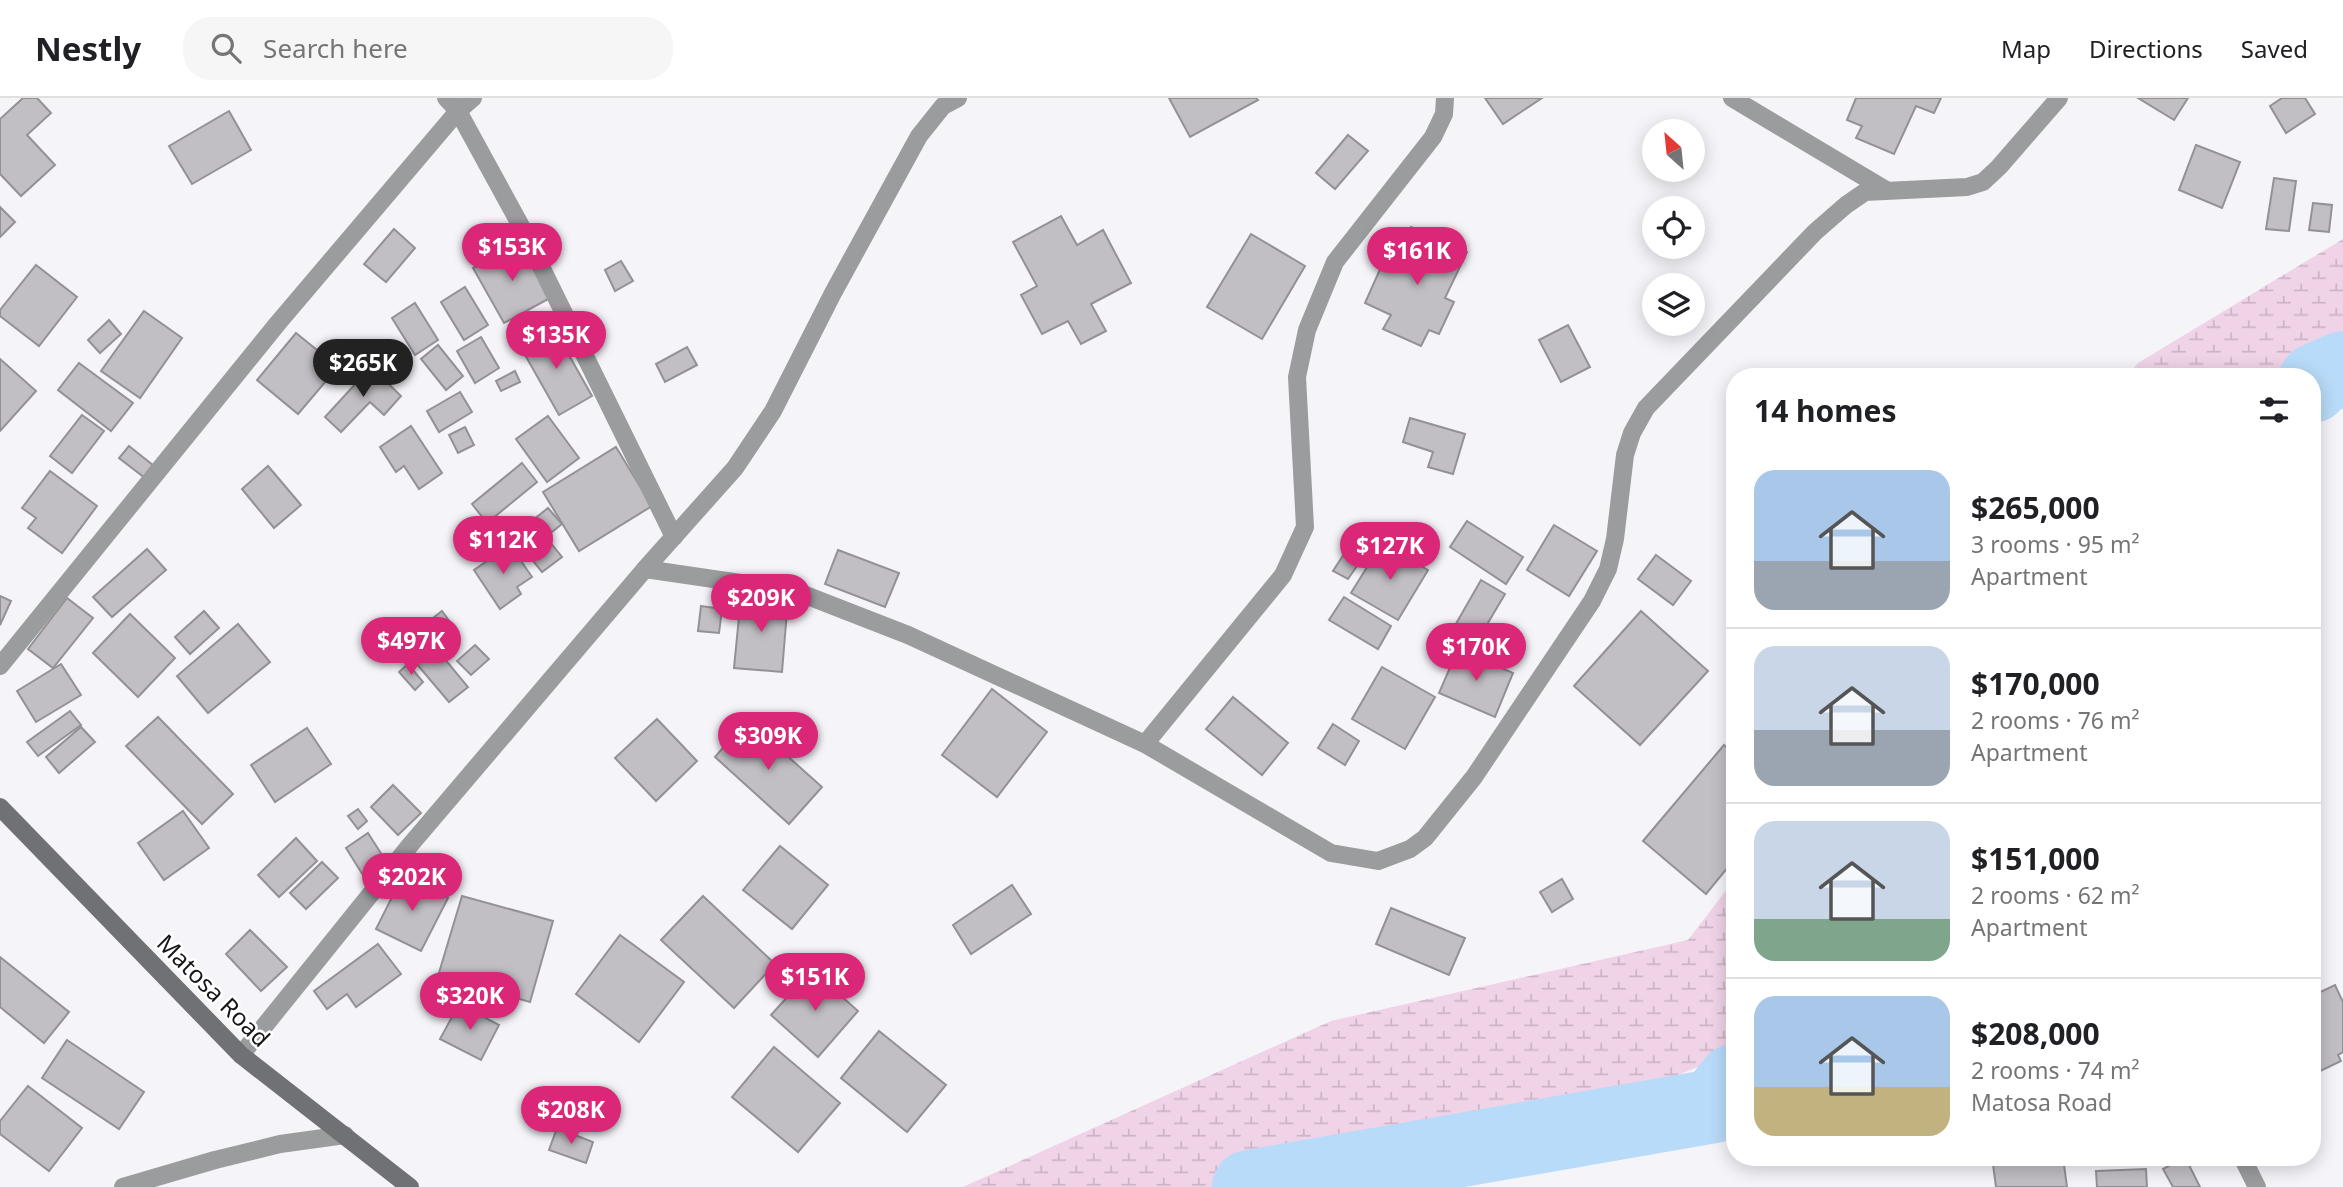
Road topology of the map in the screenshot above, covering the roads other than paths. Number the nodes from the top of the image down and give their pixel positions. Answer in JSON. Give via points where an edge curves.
{"nodes":[{"id":1,"x":473,"y":98,"type":"edge"},
{"id":2,"x":958,"y":98,"type":"edge"},
{"id":3,"x":1445,"y":98,"type":"edge"},
{"id":4,"x":1732,"y":98,"type":"edge"},
{"id":5,"x":2059,"y":98,"type":"edge"},
{"id":6,"x":452,"y":105,"type":"edge"},
{"id":7,"x":1886,"y":190,"type":"junction"},
{"id":8,"x":674,"y":537,"type":"junction"},
{"id":9,"x":645,"y":569,"type":"junction"},
{"id":10,"x":0,"y":666,"type":"edge"},
{"id":11,"x":1145,"y":744,"type":"junction"},
{"id":12,"x":0,"y":807,"type":"edge"},
{"id":13,"x":241,"y":1055,"type":"junction"},
{"id":14,"x":345,"y":1135,"type":"junction"},
{"id":15,"x":2246,"y":1166,"type":"edge"},
{"id":16,"x":123,"y":1187,"type":"edge"},
{"id":17,"x":410,"y":1187,"type":"edge"},
{"id":18,"x":2257,"y":1187,"type":"edge"}],
"edges":[{"from":1,"to":6,"type":"street"},
{"from":2,"to":8,"type":"street","via":[[943,106],[919,136],[773,411],[735,468]]},
{"from":3,"to":11,"type":"street","via":[[1444,114],[1433,137],[1335,262],[1307,330],[1297,377],[1306,527],[1283,575]]},
{"from":4,"to":7,"type":"street"},
{"from":5,"to":7,"type":"street","via":[[1983,181],[1967,187]]},
{"from":6,"to":8,"type":"street","via":[[528,241]]},
{"from":6,"to":10,"type":"street"},
{"from":7,"to":11,"type":"street","via":[[1864,192],[1815,232],[1646,408],[1625,455],[1615,539],[1608,569],[1592,601],[1474,777],[1425,838],[1378,862],[1331,853]]},
{"from":8,"to":9,"type":"street"},
{"from":9,"to":11,"type":"street","via":[[795,591],[908,635]]},
{"from":9,"to":13,"type":"street","via":[[411,844]]},
{"from":12,"to":13,"type":"street","name":"Matosa Road"},
{"from":13,"to":14,"type":"street","name":"Matosa Road"},
{"from":14,"to":16,"type":"street","via":[[280,1144]]},
{"from":14,"to":17,"type":"street","name":"Matosa Road"},
{"from":15,"to":18,"type":"street"}]}
